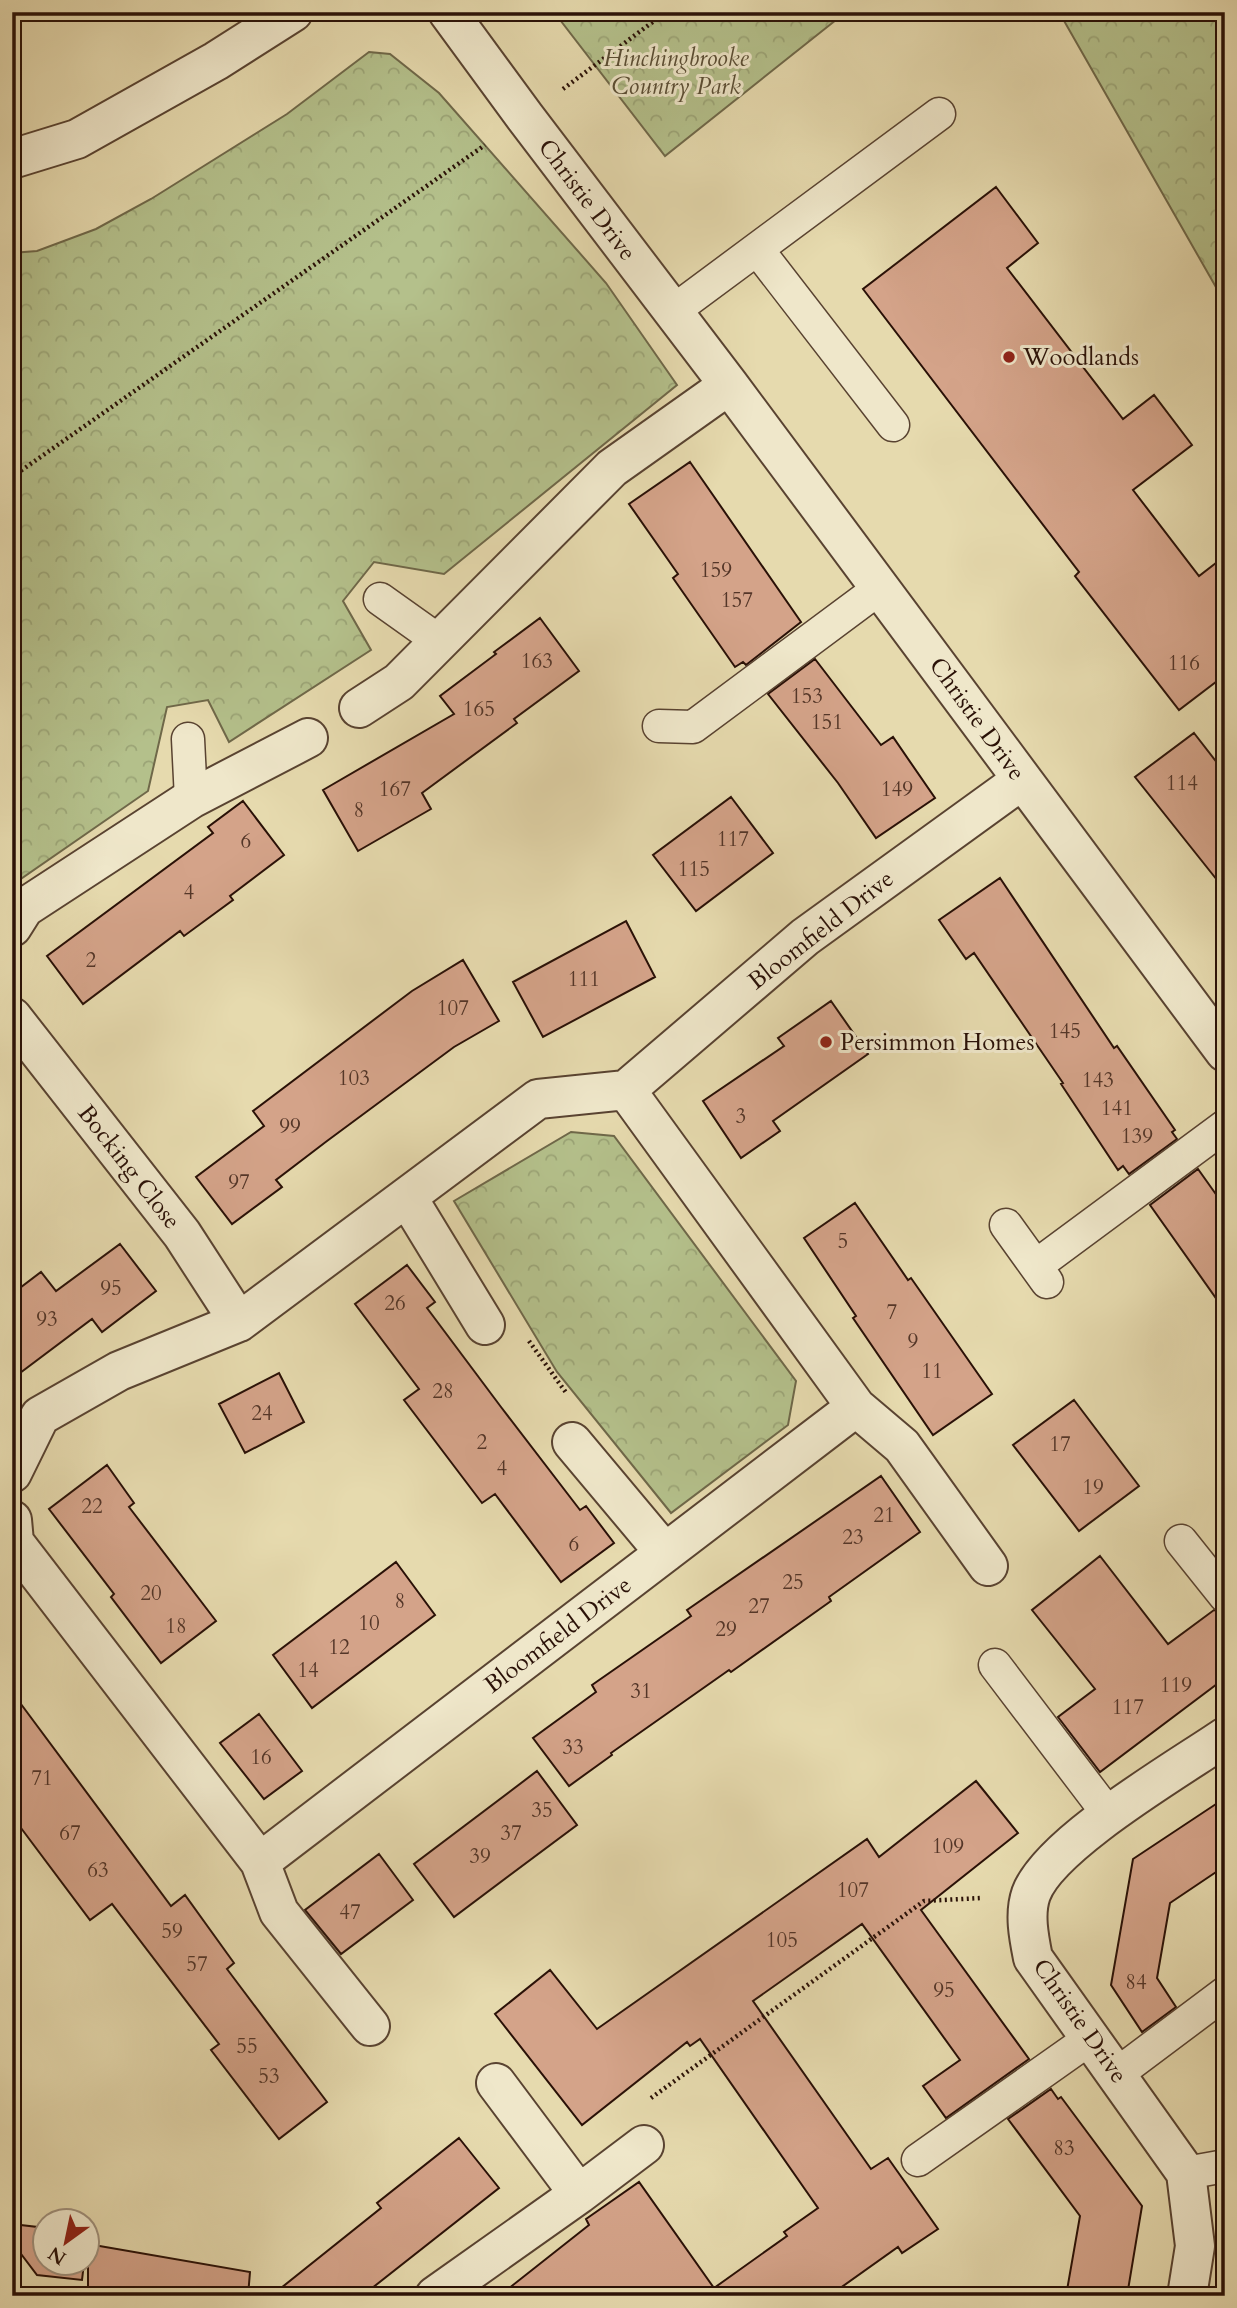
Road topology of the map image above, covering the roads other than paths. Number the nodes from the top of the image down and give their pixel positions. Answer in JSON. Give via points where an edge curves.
{"nodes":[{"id":1,"x":293,"y":12,"type":"edge"},
{"id":2,"x":448,"y":12,"type":"edge"},
{"id":3,"x":939,"y":114,"type":"dead end"},
{"id":4,"x":12,"y":159,"type":"edge"},
{"id":5,"x":757,"y":249,"type":"junction"},
{"id":6,"x":672,"y":312,"type":"junction"},
{"id":7,"x":729,"y":385,"type":"junction"},
{"id":8,"x":892,"y":425,"type":"dead end"},
{"id":9,"x":880,"y":587,"type":"junction"},
{"id":10,"x":380,"y":599,"type":"dead end"},
{"id":11,"x":439,"y":641,"type":"junction"},
{"id":12,"x":359,"y":708,"type":"dead end"},
{"id":13,"x":659,"y":726,"type":"dead end"},
{"id":14,"x":308,"y":737,"type":"dead end"},
{"id":15,"x":188,"y":739,"type":"dead end"},
{"id":16,"x":1022,"y":780,"type":"junction"},
{"id":17,"x":191,"y":799,"type":"junction"},
{"id":18,"x":12,"y":927,"type":"edge"},
{"id":19,"x":12,"y":1017,"type":"edge"},
{"id":20,"x":1225,"y":1052,"type":"edge"},
{"id":21,"x":626,"y":1090,"type":"junction"},
{"id":22,"x":1225,"y":1126,"type":"edge"},
{"id":23,"x":407,"y":1197,"type":"junction"},
{"id":24,"x":1006,"y":1225,"type":"dead end"},
{"id":25,"x":239,"y":1322,"type":"junction"},
{"id":26,"x":485,"y":1325,"type":"road end"},
{"id":27,"x":856,"y":1407,"type":"junction"},
{"id":28,"x":572,"y":1441,"type":"road end"},
{"id":29,"x":12,"y":1473,"type":"edge"},
{"id":30,"x":12,"y":1520,"type":"edge"},
{"id":31,"x":1181,"y":1541,"type":"dead end"},
{"id":32,"x":665,"y":1553,"type":"junction"},
{"id":33,"x":988,"y":1566,"type":"dead end"},
{"id":34,"x":1225,"y":1595,"type":"edge"},
{"id":35,"x":995,"y":1665,"type":"dead end"},
{"id":36,"x":1225,"y":1737,"type":"edge"},
{"id":37,"x":1109,"y":1815,"type":"junction"},
{"id":38,"x":260,"y":1862,"type":"junction"},
{"id":39,"x":1225,"y":1993,"type":"edge"},
{"id":40,"x":370,"y":2026,"type":"dead end"},
{"id":41,"x":1091,"y":2038,"type":"junction"},
{"id":42,"x":1117,"y":2074,"type":"junction"},
{"id":43,"x":496,"y":2083,"type":"dead end"},
{"id":44,"x":644,"y":2145,"type":"road end"},
{"id":45,"x":918,"y":2160,"type":"dead end"},
{"id":46,"x":1225,"y":2166,"type":"edge"},
{"id":47,"x":1186,"y":2173,"type":"junction"},
{"id":48,"x":579,"y":2194,"type":"junction"},
{"id":49,"x":435,"y":2296,"type":"edge"},
{"id":50,"x":1186,"y":2296,"type":"edge"}],
"edges":[{"from":1,"to":4,"type":"street","via":[[77,139]]},
{"from":2,"to":6,"type":"street","name":"Christie Drive"},
{"from":3,"to":5,"type":"lane"},
{"from":5,"to":6,"type":"lane"},
{"from":5,"to":8,"type":"lane"},
{"from":6,"to":7,"type":"street","name":"Christie Drive"},
{"from":7,"to":9,"type":"street","name":"Christie Drive"},
{"from":7,"to":11,"type":"street","via":[[612,468]]},
{"from":9,"to":13,"type":"lane","via":[[693,727]]},
{"from":9,"to":16,"type":"street","name":"Christie Drive"},
{"from":10,"to":11,"type":"lane"},
{"from":11,"to":12,"type":"street","via":[[399,682]]},
{"from":14,"to":17,"type":"street"},
{"from":15,"to":17,"type":"lane"},
{"from":16,"to":20,"type":"street","name":"Christie Drive"},
{"from":16,"to":21,"type":"street","name":"Bloomfield Drive","via":[[805,937]]},
{"from":17,"to":18,"type":"street","via":[[24,908]]},
{"from":19,"to":25,"type":"street","name":"Bocking Close","via":[[182,1234]]},
{"from":21,"to":23,"type":"street","via":[[538,1099]]},
{"from":21,"to":27,"type":"street"},
{"from":22,"to":24,"type":"lane","via":[[1042,1274]]},
{"from":23,"to":25,"type":"street"},
{"from":23,"to":26,"type":"street"},
{"from":25,"to":29,"type":"street","via":[[119,1371],[40,1416]]},
{"from":27,"to":32,"type":"street","name":"Bloomfield Drive"},
{"from":27,"to":33,"type":"street","via":[[902,1446]]},
{"from":28,"to":32,"type":"street"},
{"from":30,"to":38,"type":"street","via":[[14,1542]]},
{"from":31,"to":34,"type":"lane"},
{"from":32,"to":38,"type":"street","name":"Bloomfield Drive"},
{"from":35,"to":37,"type":"lane"},
{"from":36,"to":37,"type":"street","name":"Christie Drive"},
{"from":37,"to":41,"type":"street","name":"Christie Drive","via":[[1049,1865],[1031,1894],[1027,1927],[1033,1958]]},
{"from":38,"to":40,"type":"street","via":[[279,1912]]},
{"from":39,"to":42,"type":"lane"},
{"from":41,"to":42,"type":"street","name":"Christie Drive"},
{"from":41,"to":45,"type":"lane"},
{"from":42,"to":47,"type":"street","name":"Christie Drive"},
{"from":43,"to":48,"type":"street"},
{"from":44,"to":48,"type":"street"},
{"from":46,"to":47,"type":"lane"},
{"from":47,"to":50,"type":"street","name":"Christie Drive","via":[[1195,2246]]},
{"from":48,"to":49,"type":"street"}]}
